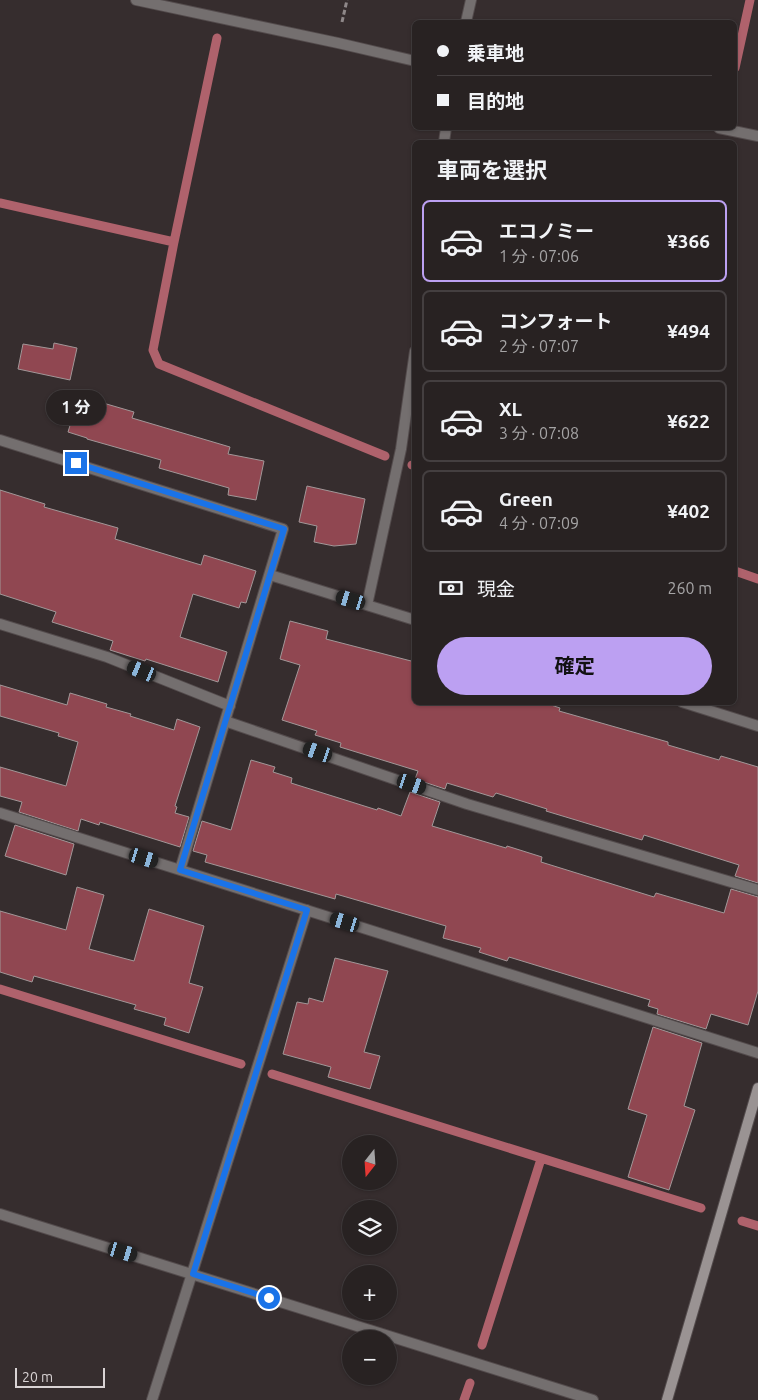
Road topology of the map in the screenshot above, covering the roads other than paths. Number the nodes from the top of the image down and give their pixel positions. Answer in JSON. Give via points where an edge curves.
{"nodes":[{"id":1,"x":136,"y":0,"type":"edge"},
{"id":2,"x":471,"y":0,"type":"edge"},
{"id":3,"x":466,"y":20,"type":"edge"},
{"id":4,"x":412,"y":59,"type":"edge"},
{"id":5,"x":728,"y":130,"type":"edge"},
{"id":6,"x":758,"y":136,"type":"edge"},
{"id":7,"x":412,"y":373,"type":"edge"},
{"id":8,"x":0,"y":440,"type":"edge"},
{"id":9,"x":270,"y":574,"type":"junction"},
{"id":10,"x":367,"y":605,"type":"junction"},
{"id":11,"x":412,"y":619,"type":"edge"},
{"id":12,"x":0,"y":624,"type":"edge"},
{"id":13,"x":692,"y":705,"type":"edge"},
{"id":14,"x":230,"y":706,"type":"junction"},
{"id":15,"x":225,"y":721,"type":"junction"},
{"id":16,"x":758,"y":726,"type":"edge"},
{"id":17,"x":0,"y":813,"type":"edge"},
{"id":18,"x":180,"y":870,"type":"junction"},
{"id":19,"x":758,"y":890,"type":"edge"},
{"id":20,"x":307,"y":910,"type":"junction"},
{"id":21,"x":758,"y":1053,"type":"edge"},
{"id":22,"x":758,"y":1088,"type":"edge"},
{"id":23,"x":0,"y":1214,"type":"edge"},
{"id":24,"x":193,"y":1274,"type":"junction"},
{"id":25,"x":152,"y":1400,"type":"edge"},
{"id":26,"x":593,"y":1400,"type":"edge"},
{"id":27,"x":667,"y":1400,"type":"edge"}],
"edges":[{"from":1,"to":4,"type":"street"},
{"from":2,"to":3,"type":"street"},
{"from":5,"to":6,"type":"street"},
{"from":7,"to":10,"type":"street","via":[[401,449]]},
{"from":8,"to":9,"type":"street","via":[[284,529]]},
{"from":9,"to":10,"type":"street"},
{"from":9,"to":14,"type":"street"},
{"from":10,"to":11,"type":"street"},
{"from":12,"to":14,"type":"street","via":[[107,657]]},
{"from":13,"to":16,"type":"street"},
{"from":14,"to":15,"type":"street"},
{"from":15,"to":18,"type":"street"},
{"from":15,"to":19,"type":"street","via":[[467,804]]},
{"from":17,"to":18,"type":"street"},
{"from":18,"to":20,"type":"street"},
{"from":20,"to":21,"type":"street"},
{"from":20,"to":24,"type":"street"},
{"from":22,"to":27,"type":"street"},
{"from":23,"to":24,"type":"street"},
{"from":24,"to":25,"type":"street"},
{"from":24,"to":26,"type":"street"}]}
